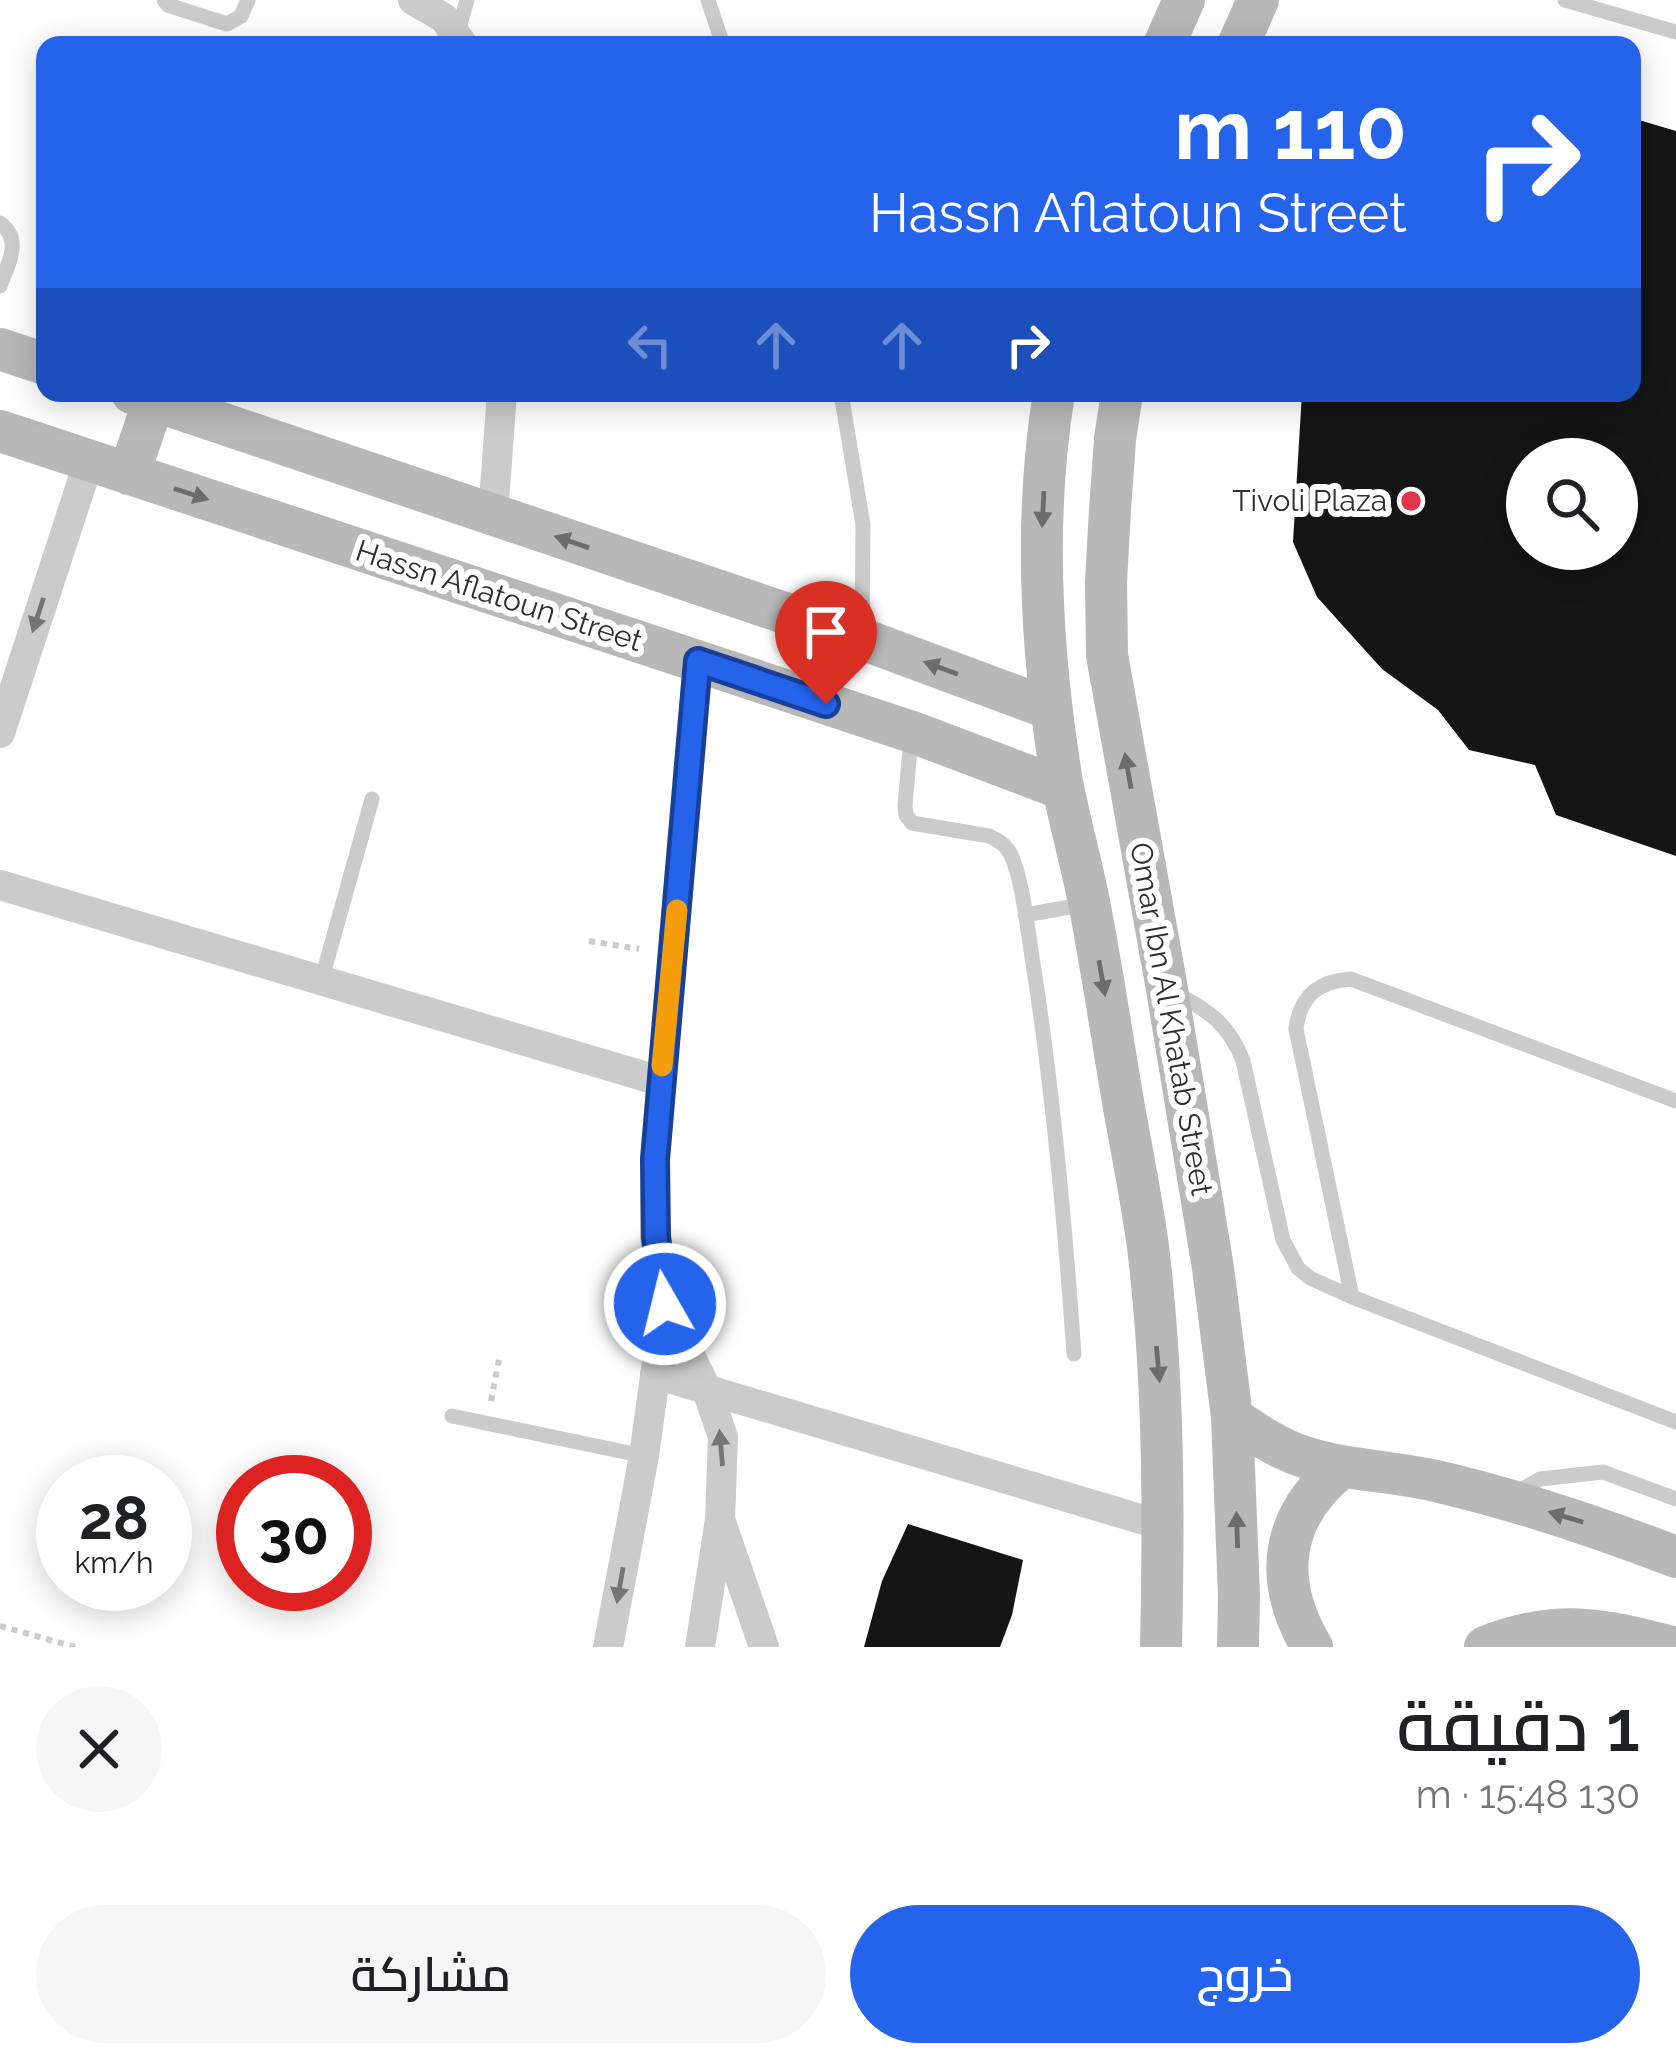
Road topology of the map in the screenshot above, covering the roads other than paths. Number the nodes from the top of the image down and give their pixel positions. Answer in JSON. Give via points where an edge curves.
{"nodes":[{"id":1,"x":164,"y":0,"type":"edge"},
{"id":2,"x":248,"y":0,"type":"edge"},
{"id":3,"x":412,"y":0,"type":"edge"},
{"id":4,"x":467,"y":0,"type":"edge"},
{"id":5,"x":708,"y":0,"type":"edge"},
{"id":6,"x":1184,"y":0,"type":"edge"},
{"id":7,"x":1258,"y":0,"type":"edge"},
{"id":8,"x":1565,"y":0,"type":"edge"},
{"id":9,"x":1676,"y":32,"type":"edge"},
{"id":10,"x":457,"y":36,"type":"edge"},
{"id":11,"x":461,"y":36,"type":"edge"},
{"id":12,"x":721,"y":36,"type":"edge"},
{"id":13,"x":1168,"y":36,"type":"edge"},
{"id":14,"x":1242,"y":36,"type":"edge"},
{"id":15,"x":0,"y":223,"type":"edge"},
{"id":16,"x":0,"y":286,"type":"edge"},
{"id":17,"x":0,"y":349,"type":"edge"},
{"id":18,"x":36,"y":361,"type":"edge"},
{"id":19,"x":164,"y":402,"type":"edge"},
{"id":20,"x":172,"y":402,"type":"edge"},
{"id":21,"x":501,"y":402,"type":"edge"},
{"id":22,"x":842,"y":402,"type":"edge"},
{"id":23,"x":1052,"y":402,"type":"edge"},
{"id":24,"x":1121,"y":402,"type":"edge"},
{"id":25,"x":0,"y":431,"type":"edge"},
{"id":26,"x":109,"y":467,"type":"junction"},
{"id":27,"x":493,"y":515,"type":"junction"},
{"id":28,"x":862,"y":639,"type":"junction"},
{"id":29,"x":698,"y":661,"type":"junction"},
{"id":30,"x":7,"y":685,"type":"edge"},
{"id":31,"x":1051,"y":709,"type":"junction"},
{"id":32,"x":912,"y":732,"type":"junction"},
{"id":33,"x":0,"y":733,"type":"edge"},
{"id":34,"x":1064,"y":788,"type":"junction"},
{"id":35,"x":371,"y":799,"type":"dead end"},
{"id":36,"x":0,"y":885,"type":"edge"},
{"id":37,"x":1089,"y":904,"type":"junction"},
{"id":38,"x":1025,"y":915,"type":"junction"},
{"id":39,"x":320,"y":982,"type":"junction"},
{"id":40,"x":1167,"y":989,"type":"junction"},
{"id":41,"x":661,"y":1081,"type":"junction"},
{"id":42,"x":1676,"y":1101,"type":"edge"},
{"id":43,"x":1352,"y":1297,"type":"junction"},
{"id":44,"x":665,"y":1304,"type":"junction"},
{"id":45,"x":1074,"y":1354,"type":"dead end"},
{"id":46,"x":655,"y":1375,"type":"junction"},
{"id":47,"x":707,"y":1390,"type":"junction"},
{"id":48,"x":452,"y":1416,"type":"dead end"},
{"id":49,"x":1232,"y":1417,"type":"junction"},
{"id":50,"x":1676,"y":1422,"type":"edge"},
{"id":51,"x":644,"y":1456,"type":"junction"},
{"id":52,"x":1342,"y":1467,"type":"junction"},
{"id":53,"x":1507,"y":1498,"type":"junction"},
{"id":54,"x":1676,"y":1499,"type":"edge"},
{"id":55,"x":720,"y":1520,"type":"junction"},
{"id":56,"x":1164,"y":1526,"type":"junction"},
{"id":57,"x":1676,"y":1557,"type":"edge"},
{"id":58,"x":608,"y":1647,"type":"edge"},
{"id":59,"x":700,"y":1647,"type":"edge"},
{"id":60,"x":764,"y":1647,"type":"edge"},
{"id":61,"x":1161,"y":1647,"type":"edge"},
{"id":62,"x":1238,"y":1647,"type":"edge"},
{"id":63,"x":1312,"y":1647,"type":"edge"},
{"id":64,"x":1485,"y":1647,"type":"edge"},
{"id":65,"x":1672,"y":1647,"type":"edge"}],
"edges":[{"from":1,"to":2,"type":"lane","via":[[227,24]]},
{"from":3,"to":10,"type":"street"},
{"from":4,"to":11,"type":"lane"},
{"from":5,"to":12,"type":"lane"},
{"from":6,"to":13,"type":"street"},
{"from":7,"to":14,"type":"street"},
{"from":8,"to":9,"type":"lane"},
{"from":15,"to":16,"type":"lane","via":[[13,248]]},
{"from":17,"to":18,"type":"street"},
{"from":19,"to":26,"type":"street"},
{"from":20,"to":27,"type":"street"},
{"from":21,"to":27,"type":"street"},
{"from":22,"to":28,"type":"lane","via":[[863,525]]},
{"from":23,"to":31,"type":"street","name":"Omar Ibn Al Khatab Street","one_way":true,"via":[[1042,520]]},
{"from":40,"to":24,"type":"street","name":"Omar Ibn Al Khatab Street","one_way":true,"via":[[1107,655]]},
{"from":25,"to":26,"type":"street","name":"Hassn Aflatoun Street"},
{"from":26,"to":29,"type":"street","name":"Hassn Aflatoun Street","one_way":true},
{"from":26,"to":30,"type":"street","one_way":true},
{"from":28,"to":27,"type":"street","one_way":true},
{"from":31,"to":28,"type":"street","one_way":true},
{"from":29,"to":32,"type":"street","name":"Hassn Aflatoun Street"},
{"from":29,"to":41,"type":"street"},
{"from":30,"to":33,"type":"street"},
{"from":31,"to":34,"type":"street","name":"Omar Ibn Al Khatab Street"},
{"from":32,"to":34,"type":"street","name":"Hassn Aflatoun Street"},
{"from":32,"to":38,"type":"lane","via":[[906,815],[920,826],[999,841],[1012,859]]},
{"from":34,"to":37,"type":"street","name":"Omar Ibn Al Khatab Street"},
{"from":35,"to":39,"type":"lane"},
{"from":36,"to":39,"type":"street"},
{"from":37,"to":38,"type":"lane"},
{"from":37,"to":56,"type":"street","name":"Omar Ibn Al Khatab Street","one_way":true,"via":[[1148,1246]]},
{"from":38,"to":45,"type":"lane","via":[[1062,1184]]},
{"from":39,"to":41,"type":"street"},
{"from":40,"to":43,"type":"lane","via":[[1213,1014],[1237,1042],[1282,1240],[1310,1278]]},
{"from":40,"to":49,"type":"street","name":"Omar Ibn Al Khatab Street"},
{"from":41,"to":44,"type":"street","via":[[656,1237]]},
{"from":42,"to":43,"type":"lane","via":[[1351,980],[1318,986],[1296,1029]]},
{"from":43,"to":50,"type":"lane"},
{"from":44,"to":46,"type":"street"},
{"from":44,"to":47,"type":"street"},
{"from":46,"to":47,"type":"street"},
{"from":46,"to":51,"type":"street"},
{"from":55,"to":47,"type":"street","one_way":true,"via":[[723,1437]]},
{"from":47,"to":56,"type":"street"},
{"from":48,"to":51,"type":"lane"},
{"from":49,"to":52,"type":"street","via":[[1267,1441]]},
{"from":62,"to":49,"type":"street","name":"Omar Ibn Al Khatab Street","one_way":true},
{"from":51,"to":58,"type":"street","one_way":true},
{"from":52,"to":53,"type":"street"},
{"from":52,"to":63,"type":"street","via":[[1306,1503],[1288,1551],[1290,1602]]},
{"from":53,"to":54,"type":"lane","via":[[1540,1479],[1604,1472]]},
{"from":57,"to":53,"type":"street","one_way":true},
{"from":55,"to":59,"type":"street"},
{"from":55,"to":60,"type":"street"},
{"from":56,"to":61,"type":"street","name":"Omar Ibn Al Khatab Street"},
{"from":64,"to":65,"type":"street","via":[[1565,1628]]}]}
